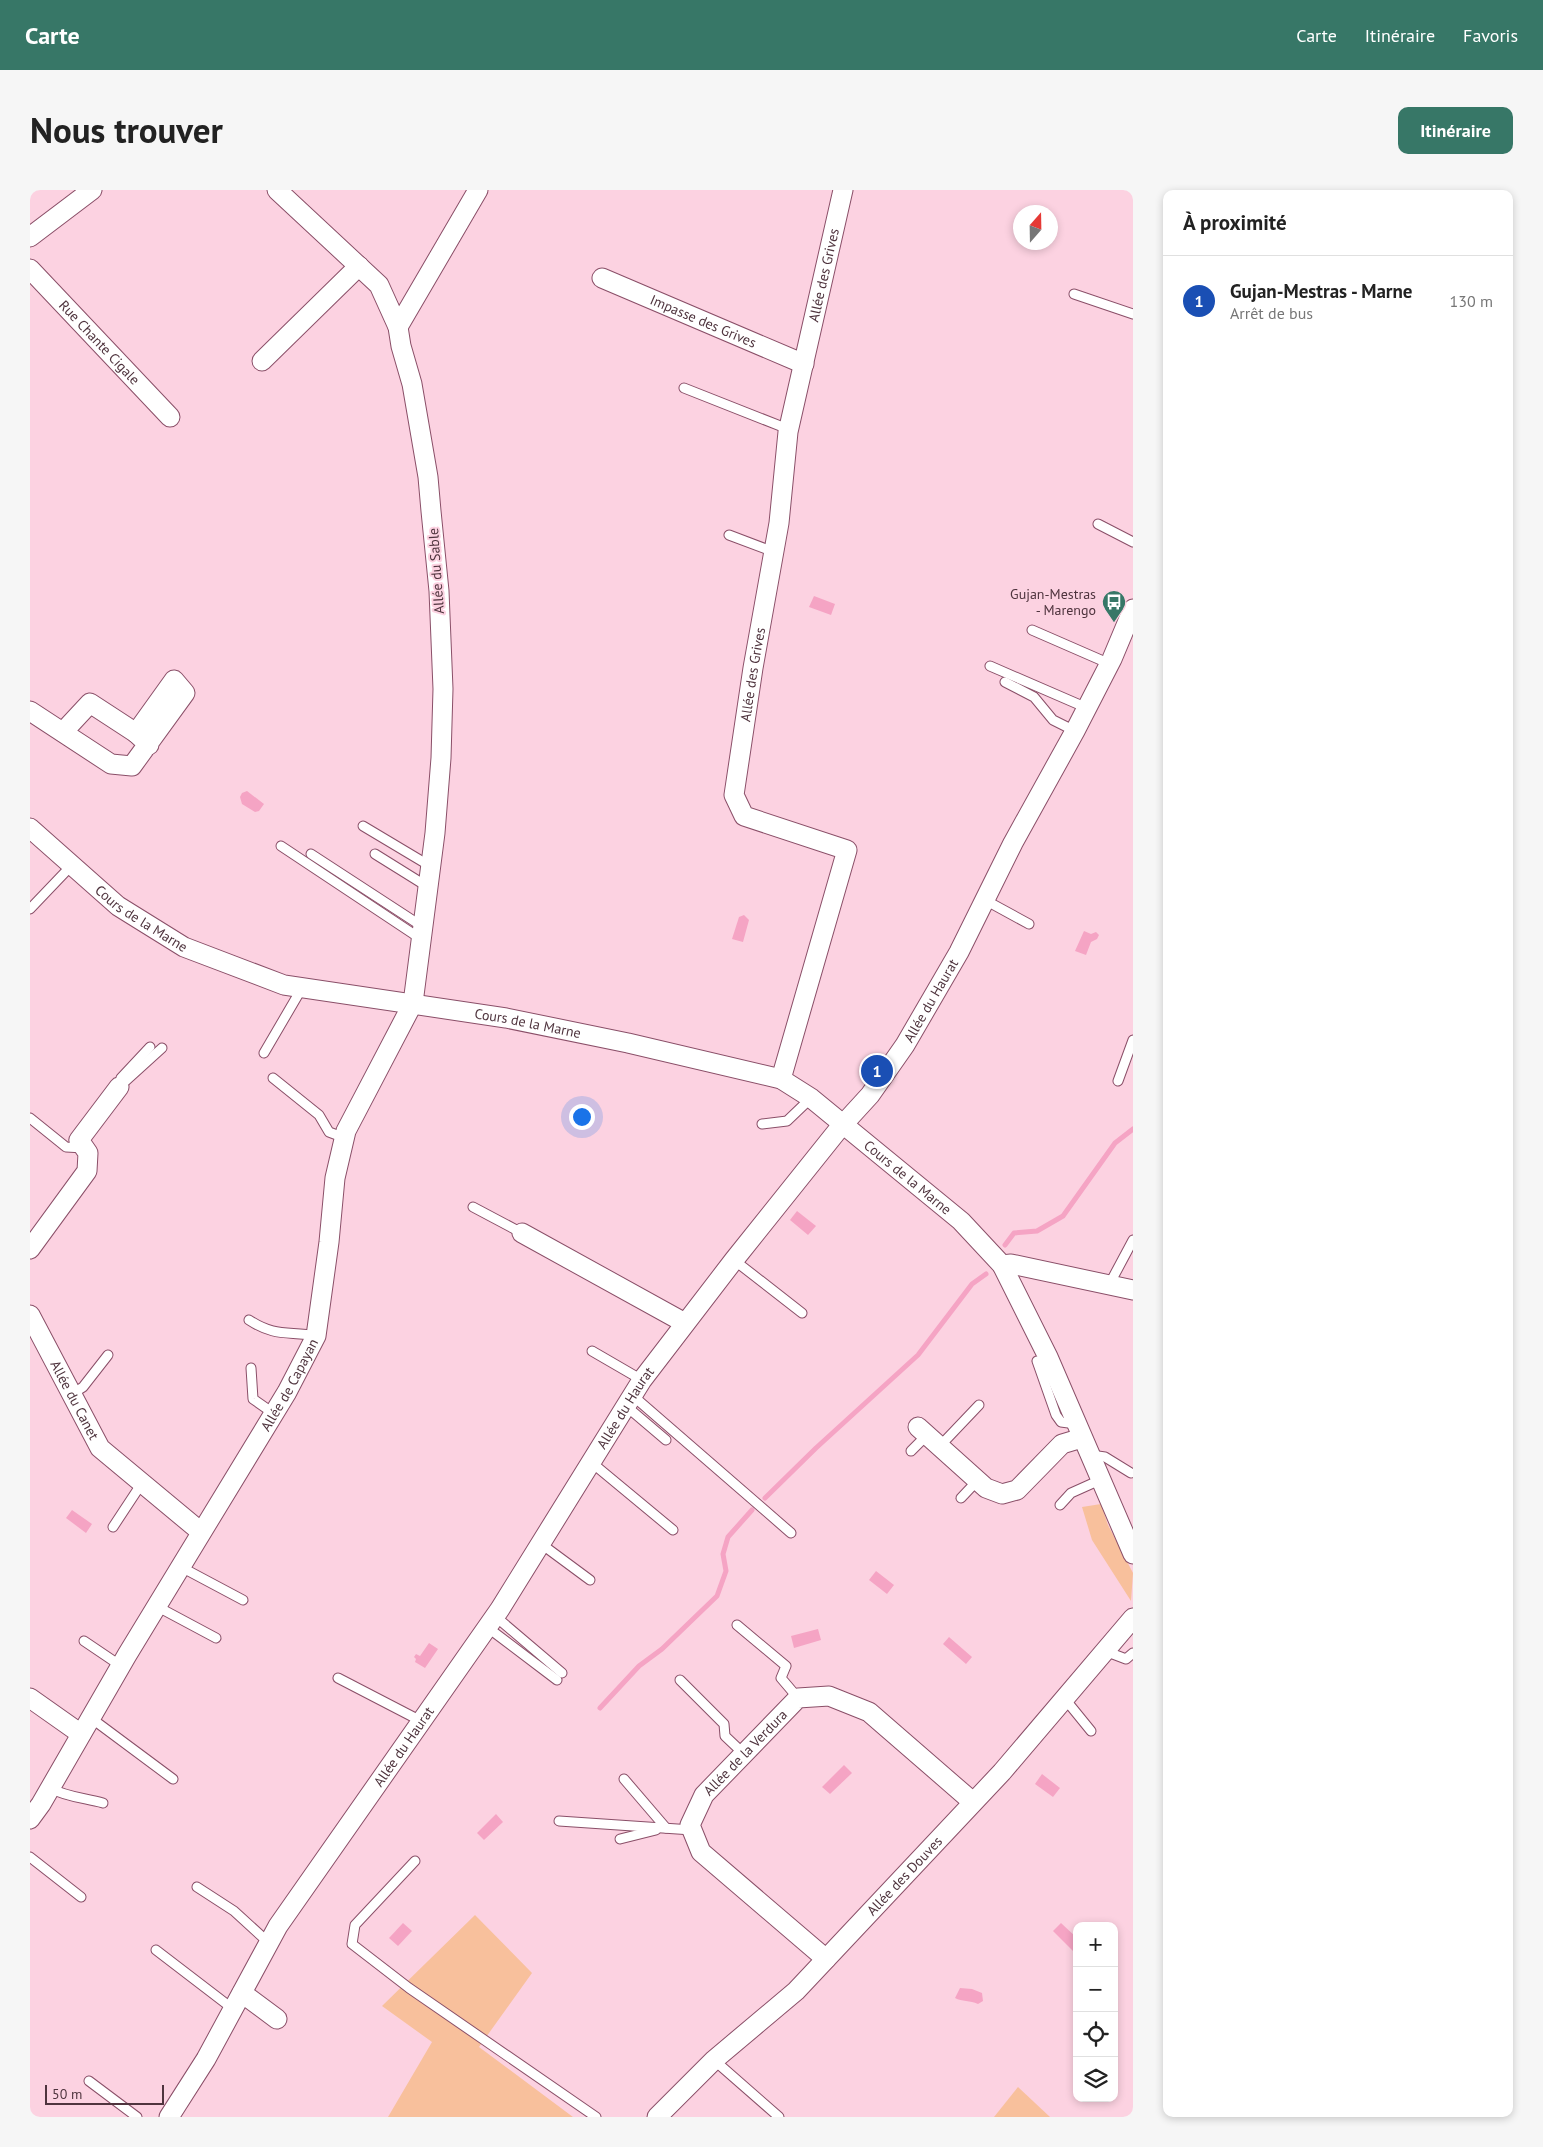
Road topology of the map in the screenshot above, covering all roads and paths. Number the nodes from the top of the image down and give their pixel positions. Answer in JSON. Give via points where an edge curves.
{"nodes":[{"id":1,"x":92,"y":190,"type":"edge"},
{"id":2,"x":278,"y":190,"type":"edge"},
{"id":3,"x":478,"y":190,"type":"edge"},
{"id":4,"x":843,"y":190,"type":"edge"},
{"id":5,"x":30,"y":237,"type":"edge"},
{"id":6,"x":359,"y":266,"type":"junction"},
{"id":7,"x":30,"y":268,"type":"edge"},
{"id":8,"x":602,"y":278,"type":"dead end"},
{"id":9,"x":1074,"y":294,"type":"dead end"},
{"id":10,"x":1133,"y":314,"type":"edge"},
{"id":11,"x":398,"y":327,"type":"junction"},
{"id":12,"x":262,"y":361,"type":"dead end"},
{"id":13,"x":804,"y":364,"type":"junction"},
{"id":14,"x":684,"y":388,"type":"dead end"},
{"id":15,"x":170,"y":417,"type":"dead end"},
{"id":16,"x":788,"y":429,"type":"junction"},
{"id":17,"x":1098,"y":524,"type":"dead end"},
{"id":18,"x":729,"y":535,"type":"dead end"},
{"id":19,"x":1133,"y":542,"type":"edge"},
{"id":20,"x":774,"y":552,"type":"junction"},
{"id":21,"x":1133,"y":609,"type":"edge"},
{"id":22,"x":1032,"y":630,"type":"dead end"},
{"id":23,"x":1126,"y":646,"type":"edge"},
{"id":24,"x":1110,"y":664,"type":"junction"},
{"id":25,"x":990,"y":666,"type":"dead end"},
{"id":26,"x":1005,"y":682,"type":"dead end"},
{"id":27,"x":1087,"y":708,"type":"junction"},
{"id":28,"x":30,"y":713,"type":"edge"},
{"id":29,"x":1076,"y":731,"type":"junction"},
{"id":30,"x":63,"y":732,"type":"junction"},
{"id":31,"x":363,"y":826,"type":"dead end"},
{"id":32,"x":30,"y":828,"type":"edge"},
{"id":33,"x":281,"y":846,"type":"dead end"},
{"id":34,"x":312,"y":854,"type":"dead end"},
{"id":35,"x":375,"y":854,"type":"dead end"},
{"id":36,"x":71,"y":866,"type":"junction"},
{"id":37,"x":430,"y":866,"type":"junction"},
{"id":38,"x":428,"y":887,"type":"junction"},
{"id":39,"x":985,"y":900,"type":"junction"},
{"id":40,"x":30,"y":908,"type":"edge"},
{"id":41,"x":1029,"y":924,"type":"dead end"},
{"id":42,"x":422,"y":933,"type":"junction"},
{"id":43,"x":302,"y":988,"type":"junction"},
{"id":44,"x":413,"y":1003,"type":"junction"},
{"id":45,"x":1133,"y":1040,"type":"edge"},
{"id":46,"x":150,"y":1047,"type":"dead end"},
{"id":47,"x":162,"y":1048,"type":"dead end"},
{"id":48,"x":264,"y":1053,"type":"dead end"},
{"id":49,"x":273,"y":1078,"type":"dead end"},
{"id":50,"x":781,"y":1079,"type":"junction"},
{"id":51,"x":1118,"y":1081,"type":"dead end"},
{"id":52,"x":119,"y":1087,"type":"junction"},
{"id":53,"x":811,"y":1098,"type":"junction"},
{"id":54,"x":30,"y":1118,"type":"edge"},
{"id":55,"x":762,"y":1124,"type":"dead end"},
{"id":56,"x":844,"y":1124,"type":"junction"},
{"id":57,"x":344,"y":1138,"type":"junction"},
{"id":58,"x":84,"y":1148,"type":"junction"},
{"id":59,"x":473,"y":1207,"type":"dead end"},
{"id":60,"x":522,"y":1233,"type":"joint"},
{"id":61,"x":1133,"y":1240,"type":"edge"},
{"id":62,"x":30,"y":1249,"type":"edge"},
{"id":63,"x":734,"y":1260,"type":"junction"},
{"id":64,"x":1002,"y":1265,"type":"junction"},
{"id":65,"x":1105,"y":1284,"type":"junction"},
{"id":66,"x":1133,"y":1290,"type":"edge"},
{"id":67,"x":802,"y":1313,"type":"dead end"},
{"id":68,"x":30,"y":1316,"type":"edge"},
{"id":69,"x":249,"y":1320,"type":"dead end"},
{"id":70,"x":685,"y":1323,"type":"junction"},
{"id":71,"x":316,"y":1336,"type":"junction"},
{"id":72,"x":592,"y":1351,"type":"dead end"},
{"id":73,"x":108,"y":1356,"type":"dead end"},
{"id":74,"x":1037,"y":1361,"type":"dead end"},
{"id":75,"x":251,"y":1368,"type":"dead end"},
{"id":76,"x":72,"y":1394,"type":"junction"},
{"id":77,"x":633,"y":1394,"type":"junction"},
{"id":78,"x":980,"y":1405,"type":"dead end"},
{"id":79,"x":273,"y":1413,"type":"junction"},
{"id":80,"x":928,"y":1436,"type":"junction"},
{"id":81,"x":1082,"y":1439,"type":"junction"},
{"id":82,"x":666,"y":1440,"type":"dead end"},
{"id":83,"x":910,"y":1451,"type":"dead end"},
{"id":84,"x":591,"y":1462,"type":"junction"},
{"id":85,"x":1131,"y":1473,"type":"dead end"},
{"id":86,"x":1100,"y":1480,"type":"junction"},
{"id":87,"x":977,"y":1481,"type":"junction"},
{"id":88,"x":142,"y":1483,"type":"junction"},
{"id":89,"x":960,"y":1498,"type":"dead end"},
{"id":90,"x":1060,"y":1505,"type":"dead end"},
{"id":91,"x":1127,"y":1523,"type":"edge"},
{"id":92,"x":113,"y":1527,"type":"dead end"},
{"id":93,"x":673,"y":1530,"type":"dead end"},
{"id":94,"x":201,"y":1532,"type":"junction"},
{"id":95,"x":791,"y":1533,"type":"dead end"},
{"id":96,"x":540,"y":1543,"type":"junction"},
{"id":97,"x":1133,"y":1554,"type":"edge"},
{"id":98,"x":181,"y":1567,"type":"junction"},
{"id":99,"x":590,"y":1580,"type":"dead end"},
{"id":100,"x":243,"y":1600,"type":"dead end"},
{"id":101,"x":158,"y":1607,"type":"junction"},
{"id":102,"x":1133,"y":1618,"type":"edge"},
{"id":103,"x":491,"y":1622,"type":"junction"},
{"id":104,"x":737,"y":1625,"type":"dead end"},
{"id":105,"x":216,"y":1638,"type":"dead end"},
{"id":106,"x":84,"y":1641,"type":"dead end"},
{"id":107,"x":1105,"y":1650,"type":"junction"},
{"id":108,"x":1133,"y":1653,"type":"edge"},
{"id":109,"x":121,"y":1666,"type":"junction"},
{"id":110,"x":559,"y":1676,"type":"dead end"},
{"id":111,"x":338,"y":1678,"type":"dead end"},
{"id":112,"x":680,"y":1680,"type":"dead end"},
{"id":113,"x":30,"y":1698,"type":"edge"},
{"id":114,"x":798,"y":1698,"type":"junction"},
{"id":115,"x":1065,"y":1699,"type":"junction"},
{"id":116,"x":91,"y":1718,"type":"junction"},
{"id":117,"x":421,"y":1721,"type":"junction"},
{"id":118,"x":1091,"y":1730,"type":"dead end"},
{"id":119,"x":81,"y":1734,"type":"junction"},
{"id":120,"x":744,"y":1754,"type":"junction"},
{"id":121,"x":173,"y":1779,"type":"dead end"},
{"id":122,"x":624,"y":1779,"type":"dead end"},
{"id":123,"x":50,"y":1788,"type":"junction"},
{"id":124,"x":103,"y":1803,"type":"dead end"},
{"id":125,"x":972,"y":1804,"type":"junction"},
{"id":126,"x":30,"y":1819,"type":"edge"},
{"id":127,"x":559,"y":1821,"type":"dead end"},
{"id":128,"x":666,"y":1828,"type":"junction"},
{"id":129,"x":692,"y":1830,"type":"junction"},
{"id":130,"x":620,"y":1839,"type":"dead end"},
{"id":131,"x":30,"y":1857,"type":"edge"},
{"id":132,"x":415,"y":1861,"type":"dead end"},
{"id":133,"x":197,"y":1887,"type":"dead end"},
{"id":134,"x":82,"y":1897,"type":"dead end"},
{"id":135,"x":269,"y":1943,"type":"junction"},
{"id":136,"x":156,"y":1950,"type":"dead end"},
{"id":137,"x":826,"y":1958,"type":"junction"},
{"id":138,"x":237,"y":2001,"type":"junction"},
{"id":139,"x":277,"y":2019,"type":"dead end"},
{"id":140,"x":714,"y":2060,"type":"junction"},
{"id":141,"x":89,"y":2081,"type":"dead end"},
{"id":142,"x":661,"y":2116,"type":"edge"},
{"id":143,"x":777,"y":2116,"type":"edge"},
{"id":144,"x":137,"y":2117,"type":"edge"},
{"id":145,"x":170,"y":2117,"type":"edge"},
{"id":146,"x":596,"y":2117,"type":"edge"}],
"edges":[{"from":1,"to":5,"type":"street"},
{"from":2,"to":6,"type":"street","name":"Allée du Sable"},
{"from":3,"to":11,"type":"street"},
{"from":4,"to":13,"type":"street","name":"Allée des Grives"},
{"from":6,"to":11,"type":"street","name":"Allée du Sable","via":[[379,284]]},
{"from":6,"to":12,"type":"street"},
{"from":7,"to":15,"type":"street","name":"Rue Chante Cigale"},
{"from":8,"to":13,"type":"street","name":"Impasse des Grives"},
{"from":9,"to":10,"type":"lane"},
{"from":11,"to":37,"type":"street","name":"Allée du Sable","via":[[410,372],[428,477],[439,591],[442,730]]},
{"from":13,"to":16,"type":"street","name":"Allée des Grives"},
{"from":14,"to":16,"type":"lane"},
{"from":16,"to":20,"type":"street","name":"Allée des Grives"},
{"from":17,"to":19,"type":"lane"},
{"from":18,"to":20,"type":"lane"},
{"from":20,"to":50,"type":"street","name":"Allée des Grives","via":[[734,795],[744,816],[847,850]]},
{"from":21,"to":23,"type":"street","name":"Allée du Haurat"},
{"from":22,"to":24,"type":"lane"},
{"from":23,"to":24,"type":"street","name":"Allée du Haurat"},
{"from":24,"to":27,"type":"street","name":"Allée du Haurat"},
{"from":25,"to":27,"type":"lane"},
{"from":26,"to":29,"type":"lane","via":[[1034,697],[1053,720]]},
{"from":27,"to":29,"type":"street","name":"Allée du Haurat"},
{"from":28,"to":30,"type":"street"},
{"from":29,"to":39,"type":"street","name":"Allée du Haurat"},
{"from":30,"to":30,"type":"street","via":[[90,703],[142,739],[132,766],[111,764]]},
{"from":31,"to":37,"type":"lane"},
{"from":32,"to":36,"type":"street","name":"Cours de la Marne"},
{"from":33,"to":42,"type":"lane"},
{"from":34,"to":42,"type":"lane"},
{"from":35,"to":38,"type":"lane"},
{"from":36,"to":40,"type":"lane"},
{"from":36,"to":43,"type":"street","name":"Cours de la Marne","via":[[118,906],[184,948],[284,985]]},
{"from":37,"to":38,"type":"street","name":"Allée du Sable"},
{"from":38,"to":42,"type":"street","name":"Allée du Sable"},
{"from":39,"to":41,"type":"lane"},
{"from":39,"to":56,"type":"street","name":"Allée du Haurat","via":[[960,952],[905,1045],[870,1095]]},
{"from":42,"to":44,"type":"street","name":"Allée du Sable"},
{"from":43,"to":44,"type":"street","name":"Cours de la Marne"},
{"from":43,"to":48,"type":"lane"},
{"from":44,"to":50,"type":"street","name":"Cours de la Marne","via":[[545,1026]]},
{"from":44,"to":57,"type":"street","name":"Allée de Capayan"},
{"from":45,"to":51,"type":"lane"},
{"from":46,"to":52,"type":"lane","via":[[121,1078]]},
{"from":47,"to":52,"type":"lane"},
{"from":49,"to":57,"type":"lane","via":[[319,1115],[329,1132]]},
{"from":50,"to":53,"type":"street","name":"Cours de la Marne"},
{"from":52,"to":58,"type":"street","via":[[79,1140]]},
{"from":53,"to":55,"type":"lane","via":[[787,1121]]},
{"from":53,"to":56,"type":"street","name":"Cours de la Marne"},
{"from":54,"to":58,"type":"lane","via":[[66,1147]]},
{"from":56,"to":63,"type":"street","name":"Allée du Haurat"},
{"from":56,"to":64,"type":"street","name":"Cours de la Marne","via":[[961,1221]]},
{"from":57,"to":71,"type":"street","name":"Allée de Capayan","via":[[334,1178]]},
{"from":58,"to":62,"type":"street","via":[[88,1154],[87,1171]]},
{"from":59,"to":60,"type":"lane"},
{"from":60,"to":70,"type":"street"},
{"from":61,"to":65,"type":"lane"},
{"from":63,"to":67,"type":"lane"},
{"from":63,"to":70,"type":"street","name":"Allée du Haurat"},
{"from":64,"to":65,"type":"street"},
{"from":64,"to":81,"type":"street","name":"Cours de la Marne","via":[[1048,1357]]},
{"from":65,"to":66,"type":"street"},
{"from":68,"to":76,"type":"street","name":"Allée du Canet"},
{"from":69,"to":71,"type":"lane","via":[[264,1330]]},
{"from":70,"to":77,"type":"street","name":"Allée du Haurat"},
{"from":71,"to":79,"type":"street","name":"Allée de Capayan"},
{"from":72,"to":77,"type":"lane"},
{"from":73,"to":76,"type":"lane","via":[[83,1387]]},
{"from":74,"to":81,"type":"lane","via":[[1056,1415]]},
{"from":75,"to":79,"type":"lane","via":[[253,1399]]},
{"from":76,"to":88,"type":"street","name":"Allée du Canet","via":[[100,1448]]},
{"from":77,"to":82,"type":"lane"},
{"from":77,"to":84,"type":"street","name":"Allée du Haurat"},
{"from":77,"to":95,"type":"lane"},
{"from":78,"to":80,"type":"lane"},
{"from":79,"to":94,"type":"street","name":"Allée de Capayan"},
{"from":80,"to":83,"type":"lane"},
{"from":80,"to":87,"type":"street"},
{"from":81,"to":85,"type":"lane"},
{"from":81,"to":86,"type":"street","name":"Cours de la Marne"},
{"from":81,"to":87,"type":"street","via":[[1062,1444],[1017,1490],[1002,1494]]},
{"from":84,"to":93,"type":"lane"},
{"from":84,"to":96,"type":"street","name":"Allée du Haurat"},
{"from":86,"to":90,"type":"lane","via":[[1071,1493]]},
{"from":86,"to":91,"type":"street","name":"Cours de la Marne"},
{"from":87,"to":89,"type":"lane"},
{"from":88,"to":92,"type":"lane"},
{"from":88,"to":94,"type":"street","name":"Allée du Canet"},
{"from":91,"to":97,"type":"street","name":"Cours de la Marne"},
{"from":94,"to":98,"type":"street","name":"Allée de Capayan"},
{"from":96,"to":99,"type":"lane"},
{"from":96,"to":103,"type":"street","name":"Allée du Haurat"},
{"from":98,"to":100,"type":"lane"},
{"from":98,"to":101,"type":"street","name":"Allée de Capayan"},
{"from":101,"to":105,"type":"lane"},
{"from":101,"to":109,"type":"street","name":"Allée de Capayan"},
{"from":102,"to":107,"type":"street","name":"Allée des Douves"},
{"from":103,"to":110,"type":"lane"},
{"from":103,"to":117,"type":"street","name":"Allée du Haurat"},
{"from":104,"to":114,"type":"lane","via":[[786,1666],[781,1678]]},
{"from":106,"to":109,"type":"lane"},
{"from":107,"to":108,"type":"lane","via":[[1126,1658]]},
{"from":107,"to":115,"type":"street","name":"Allée des Douves"},
{"from":109,"to":116,"type":"street","name":"Allée de Capayan"},
{"from":111,"to":117,"type":"lane"},
{"from":112,"to":120,"type":"lane","via":[[724,1724],[725,1736]]},
{"from":113,"to":119,"type":"street"},
{"from":114,"to":120,"type":"street","name":"Allée de la Verdura"},
{"from":114,"to":125,"type":"street","name":"Allée de la Verdura","via":[[829,1696],[869,1712]]},
{"from":115,"to":118,"type":"lane"},
{"from":115,"to":125,"type":"street","name":"Allée des Douves"},
{"from":116,"to":119,"type":"street","name":"Allée de Capayan"},
{"from":116,"to":121,"type":"lane"},
{"from":117,"to":135,"type":"street","name":"Allée du Haurat"},
{"from":119,"to":123,"type":"street","name":"Allée de Capayan"},
{"from":120,"to":129,"type":"street","name":"Allée de la Verdura","via":[[704,1795],[690,1825]]},
{"from":122,"to":128,"type":"lane"},
{"from":123,"to":124,"type":"lane","via":[[61,1794]]},
{"from":123,"to":126,"type":"street","name":"Allée de Capayan"},
{"from":125,"to":137,"type":"street","name":"Allée des Douves"},
{"from":127,"to":128,"type":"lane"},
{"from":128,"to":129,"type":"lane"},
{"from":128,"to":130,"type":"lane"},
{"from":129,"to":137,"type":"street","via":[[701,1852]]},
{"from":131,"to":134,"type":"lane"},
{"from":132,"to":146,"type":"lane","via":[[355,1925],[352,1944],[409,1988]]},
{"from":133,"to":135,"type":"lane","via":[[234,1911]]},
{"from":135,"to":138,"type":"street","name":"Allée du Haurat"},
{"from":136,"to":138,"type":"lane"},
{"from":137,"to":140,"type":"street","name":"Allée des Douves","via":[[796,1991]]},
{"from":138,"to":139,"type":"street"},
{"from":138,"to":145,"type":"street","name":"Allée du Haurat"},
{"from":140,"to":142,"type":"street","name":"Allée des Douves"},
{"from":140,"to":143,"type":"lane"},
{"from":141,"to":144,"type":"lane"}]}
